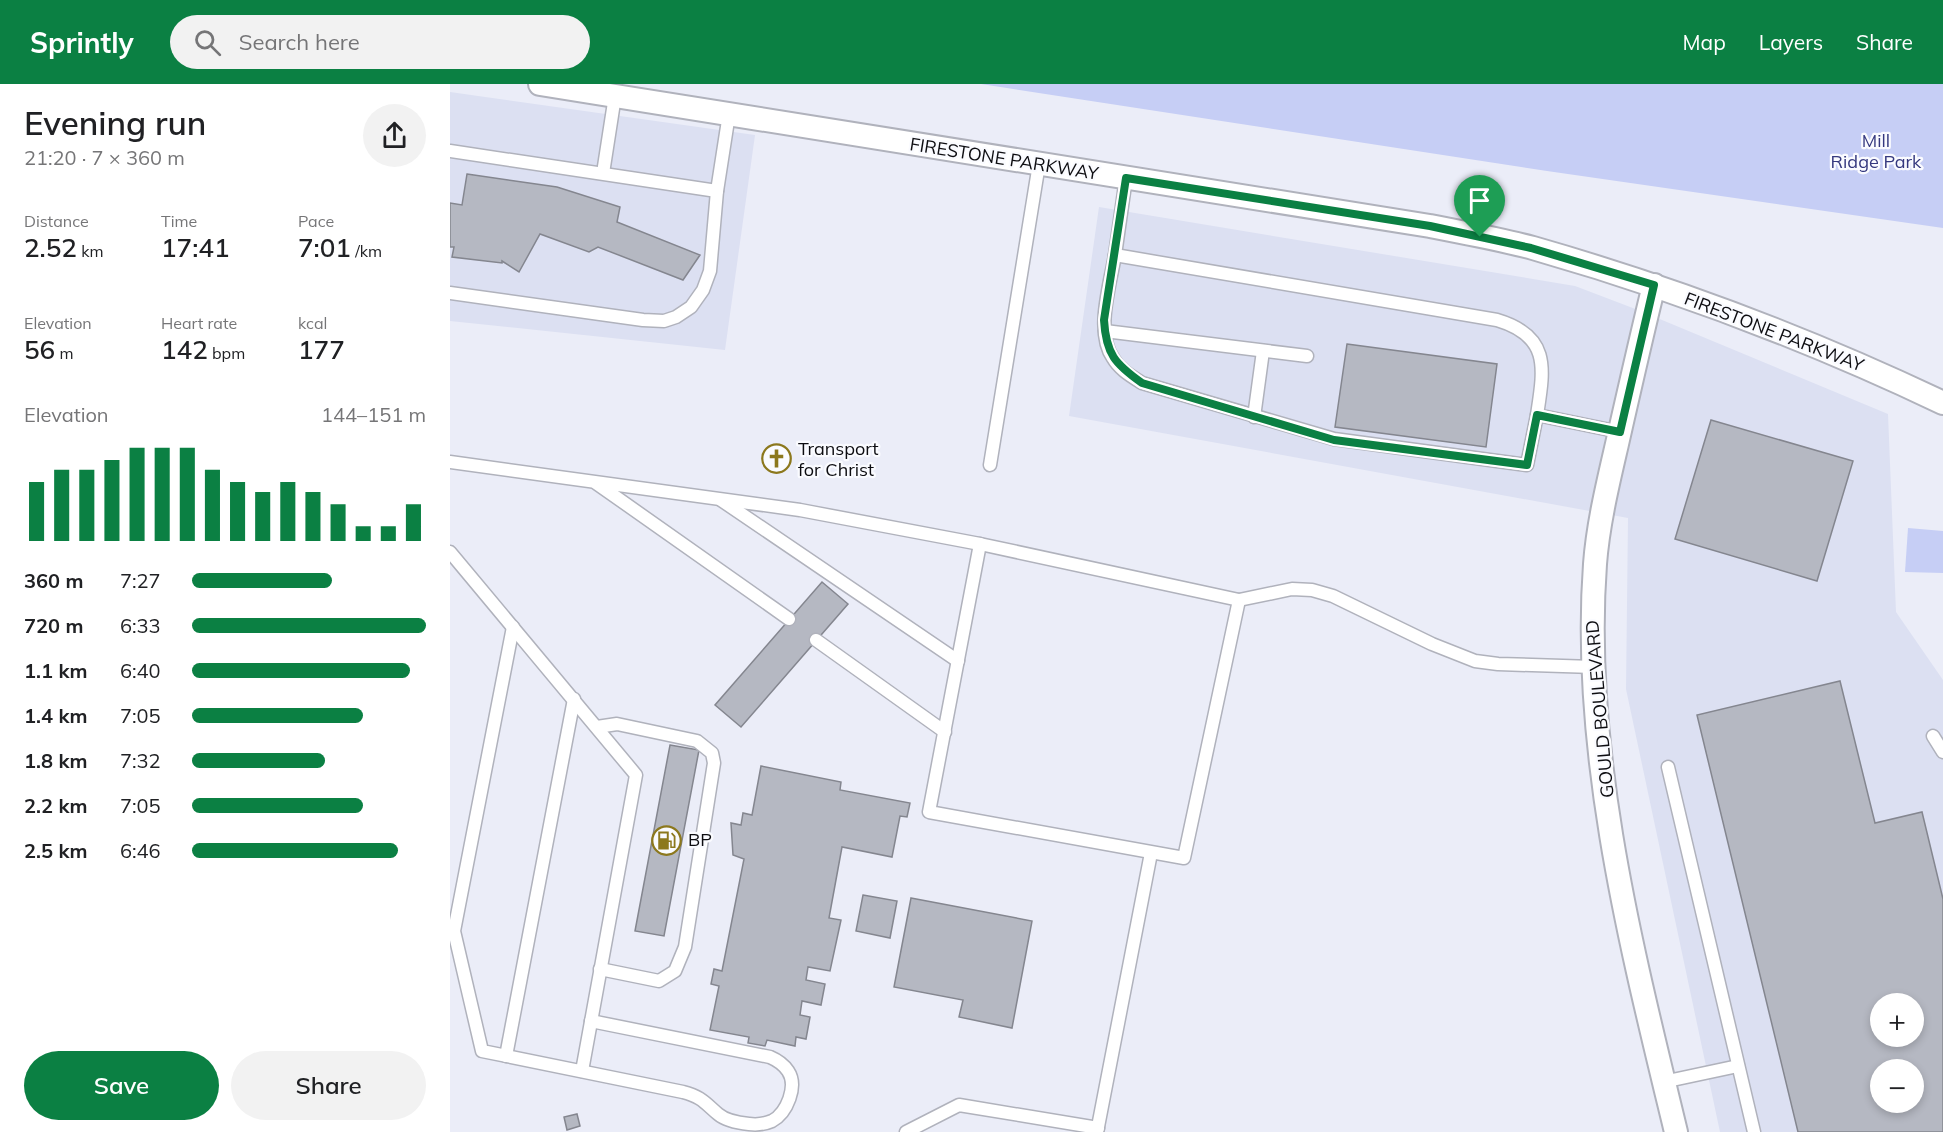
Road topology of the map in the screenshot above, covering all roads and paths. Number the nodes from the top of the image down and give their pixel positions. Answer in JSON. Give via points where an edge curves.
{"nodes":[{"id":1,"x":540,"y":84,"type":"edge"},
{"id":2,"x":615,"y":96,"type":"junction"},
{"id":3,"x":729,"y":114,"type":"junction"},
{"id":4,"x":450,"y":151,"type":"edge"},
{"id":5,"x":1039,"y":164,"type":"junction"},
{"id":6,"x":603,"y":173,"type":"junction"},
{"id":7,"x":1126,"y":178,"type":"junction"},
{"id":8,"x":717,"y":191,"type":"junction"},
{"id":9,"x":1115,"y":255,"type":"junction"},
{"id":10,"x":1654,"y":285,"type":"junction"},
{"id":11,"x":450,"y":293,"type":"edge"},
{"id":12,"x":1105,"y":331,"type":"junction"},
{"id":13,"x":1263,"y":351,"type":"junction"},
{"id":14,"x":1307,"y":356,"type":"dead end"},
{"id":15,"x":1943,"y":403,"type":"edge"},
{"id":16,"x":1537,"y":415,"type":"junction"},
{"id":17,"x":1254,"y":417,"type":"junction"},
{"id":18,"x":1620,"y":432,"type":"junction"},
{"id":19,"x":450,"y":462,"type":"edge"},
{"id":20,"x":990,"y":465,"type":"dead end"},
{"id":21,"x":592,"y":481,"type":"junction"},
{"id":22,"x":717,"y":498,"type":"junction"},
{"id":23,"x":980,"y":544,"type":"junction"},
{"id":24,"x":450,"y":552,"type":"edge"},
{"id":25,"x":1239,"y":600,"type":"junction"},
{"id":26,"x":789,"y":619,"type":"dead end"},
{"id":27,"x":513,"y":627,"type":"junction"},
{"id":28,"x":816,"y":640,"type":"dead end"},
{"id":29,"x":958,"y":661,"type":"junction"},
{"id":30,"x":1594,"y":667,"type":"junction"},
{"id":31,"x":573,"y":699,"type":"junction"},
{"id":32,"x":597,"y":727,"type":"junction"},
{"id":33,"x":945,"y":732,"type":"junction"},
{"id":34,"x":1933,"y":736,"type":"dead end"},
{"id":35,"x":1943,"y":752,"type":"edge"},
{"id":36,"x":1668,"y":767,"type":"dead end"},
{"id":37,"x":1151,"y":853,"type":"junction"},
{"id":38,"x":600,"y":969,"type":"junction"},
{"id":39,"x":591,"y":1021,"type":"junction"},
{"id":40,"x":506,"y":1056,"type":"junction"},
{"id":41,"x":1738,"y":1066,"type":"junction"},
{"id":42,"x":582,"y":1071,"type":"junction"},
{"id":43,"x":1664,"y":1082,"type":"junction"},
{"id":44,"x":1097,"y":1130,"type":"edge"},
{"id":45,"x":906,"y":1132,"type":"edge"},
{"id":46,"x":1676,"y":1132,"type":"edge"},
{"id":47,"x":1754,"y":1132,"type":"edge"}],
"edges":[{"from":1,"to":2,"type":"street","name":"FIRESTONE PARKWAY"},
{"from":2,"to":3,"type":"street","name":"FIRESTONE PARKWAY"},
{"from":2,"to":6,"type":"lane"},
{"from":3,"to":5,"type":"street","name":"FIRESTONE PARKWAY"},
{"from":3,"to":8,"type":"lane"},
{"from":4,"to":6,"type":"lane"},
{"from":5,"to":7,"type":"street","name":"FIRESTONE PARKWAY"},
{"from":5,"to":20,"type":"lane"},
{"from":6,"to":8,"type":"lane"},
{"from":7,"to":9,"type":"lane"},
{"from":7,"to":10,"type":"street","name":"FIRESTONE PARKWAY","via":[[1430,226],[1531,248]]},
{"from":8,"to":11,"type":"lane","via":[[710,272],[691,307],[676,317],[643,320]]},
{"from":9,"to":12,"type":"lane"},
{"from":9,"to":16,"type":"lane","via":[[1515,325],[1528,334],[1541,360],[1543,377]]},
{"from":10,"to":15,"type":"street","name":"FIRESTONE PARKWAY","via":[[1896,380]]},
{"from":10,"to":18,"type":"street","name":"GOULD BOULEVARD"},
{"from":12,"to":13,"type":"lane"},
{"from":12,"to":17,"type":"lane","via":[[1113,358],[1142,383]]},
{"from":13,"to":14,"type":"lane"},
{"from":13,"to":17,"type":"lane"},
{"from":16,"to":17,"type":"lane","via":[[1527,465],[1334,440]]},
{"from":16,"to":18,"type":"lane"},
{"from":18,"to":30,"type":"street","name":"GOULD BOULEVARD","via":[[1595,562]]},
{"from":19,"to":21,"type":"lane"},
{"from":21,"to":22,"type":"lane"},
{"from":21,"to":26,"type":"lane"},
{"from":22,"to":23,"type":"lane"},
{"from":22,"to":29,"type":"lane"},
{"from":23,"to":25,"type":"lane"},
{"from":23,"to":29,"type":"lane"},
{"from":24,"to":27,"type":"lane"},
{"from":25,"to":30,"type":"lane","via":[[1292,589],[1312,590],[1475,661]]},
{"from":25,"to":37,"type":"lane","via":[[1184,858]]},
{"from":27,"to":31,"type":"lane"},
{"from":27,"to":40,"type":"lane","via":[[454,931],[482,1051]]},
{"from":28,"to":33,"type":"lane"},
{"from":29,"to":33,"type":"lane"},
{"from":30,"to":43,"type":"street","name":"GOULD BOULEVARD","via":[[1596,714],[1623,907]]},
{"from":31,"to":32,"type":"lane"},
{"from":31,"to":40,"type":"lane"},
{"from":32,"to":38,"type":"lane","via":[[636,775]]},
{"from":32,"to":38,"type":"lane","via":[[617,724],[698,741],[712,753],[714,763],[685,947],[675,971],[659,981]]},
{"from":33,"to":37,"type":"lane","via":[[929,812]]},
{"from":34,"to":35,"type":"lane"},
{"from":36,"to":41,"type":"lane"},
{"from":37,"to":44,"type":"lane"},
{"from":38,"to":39,"type":"lane"},
{"from":39,"to":42,"type":"lane"},
{"from":39,"to":42,"type":"lane","via":[[770,1057],[789,1072],[791,1092],[774,1120],[753,1125],[725,1118],[695,1095]]},
{"from":40,"to":42,"type":"lane"},
{"from":41,"to":43,"type":"lane"},
{"from":41,"to":47,"type":"lane"},
{"from":43,"to":46,"type":"street","name":"GOULD BOULEVARD"},
{"from":44,"to":45,"type":"lane","via":[[959,1105]]}]}
